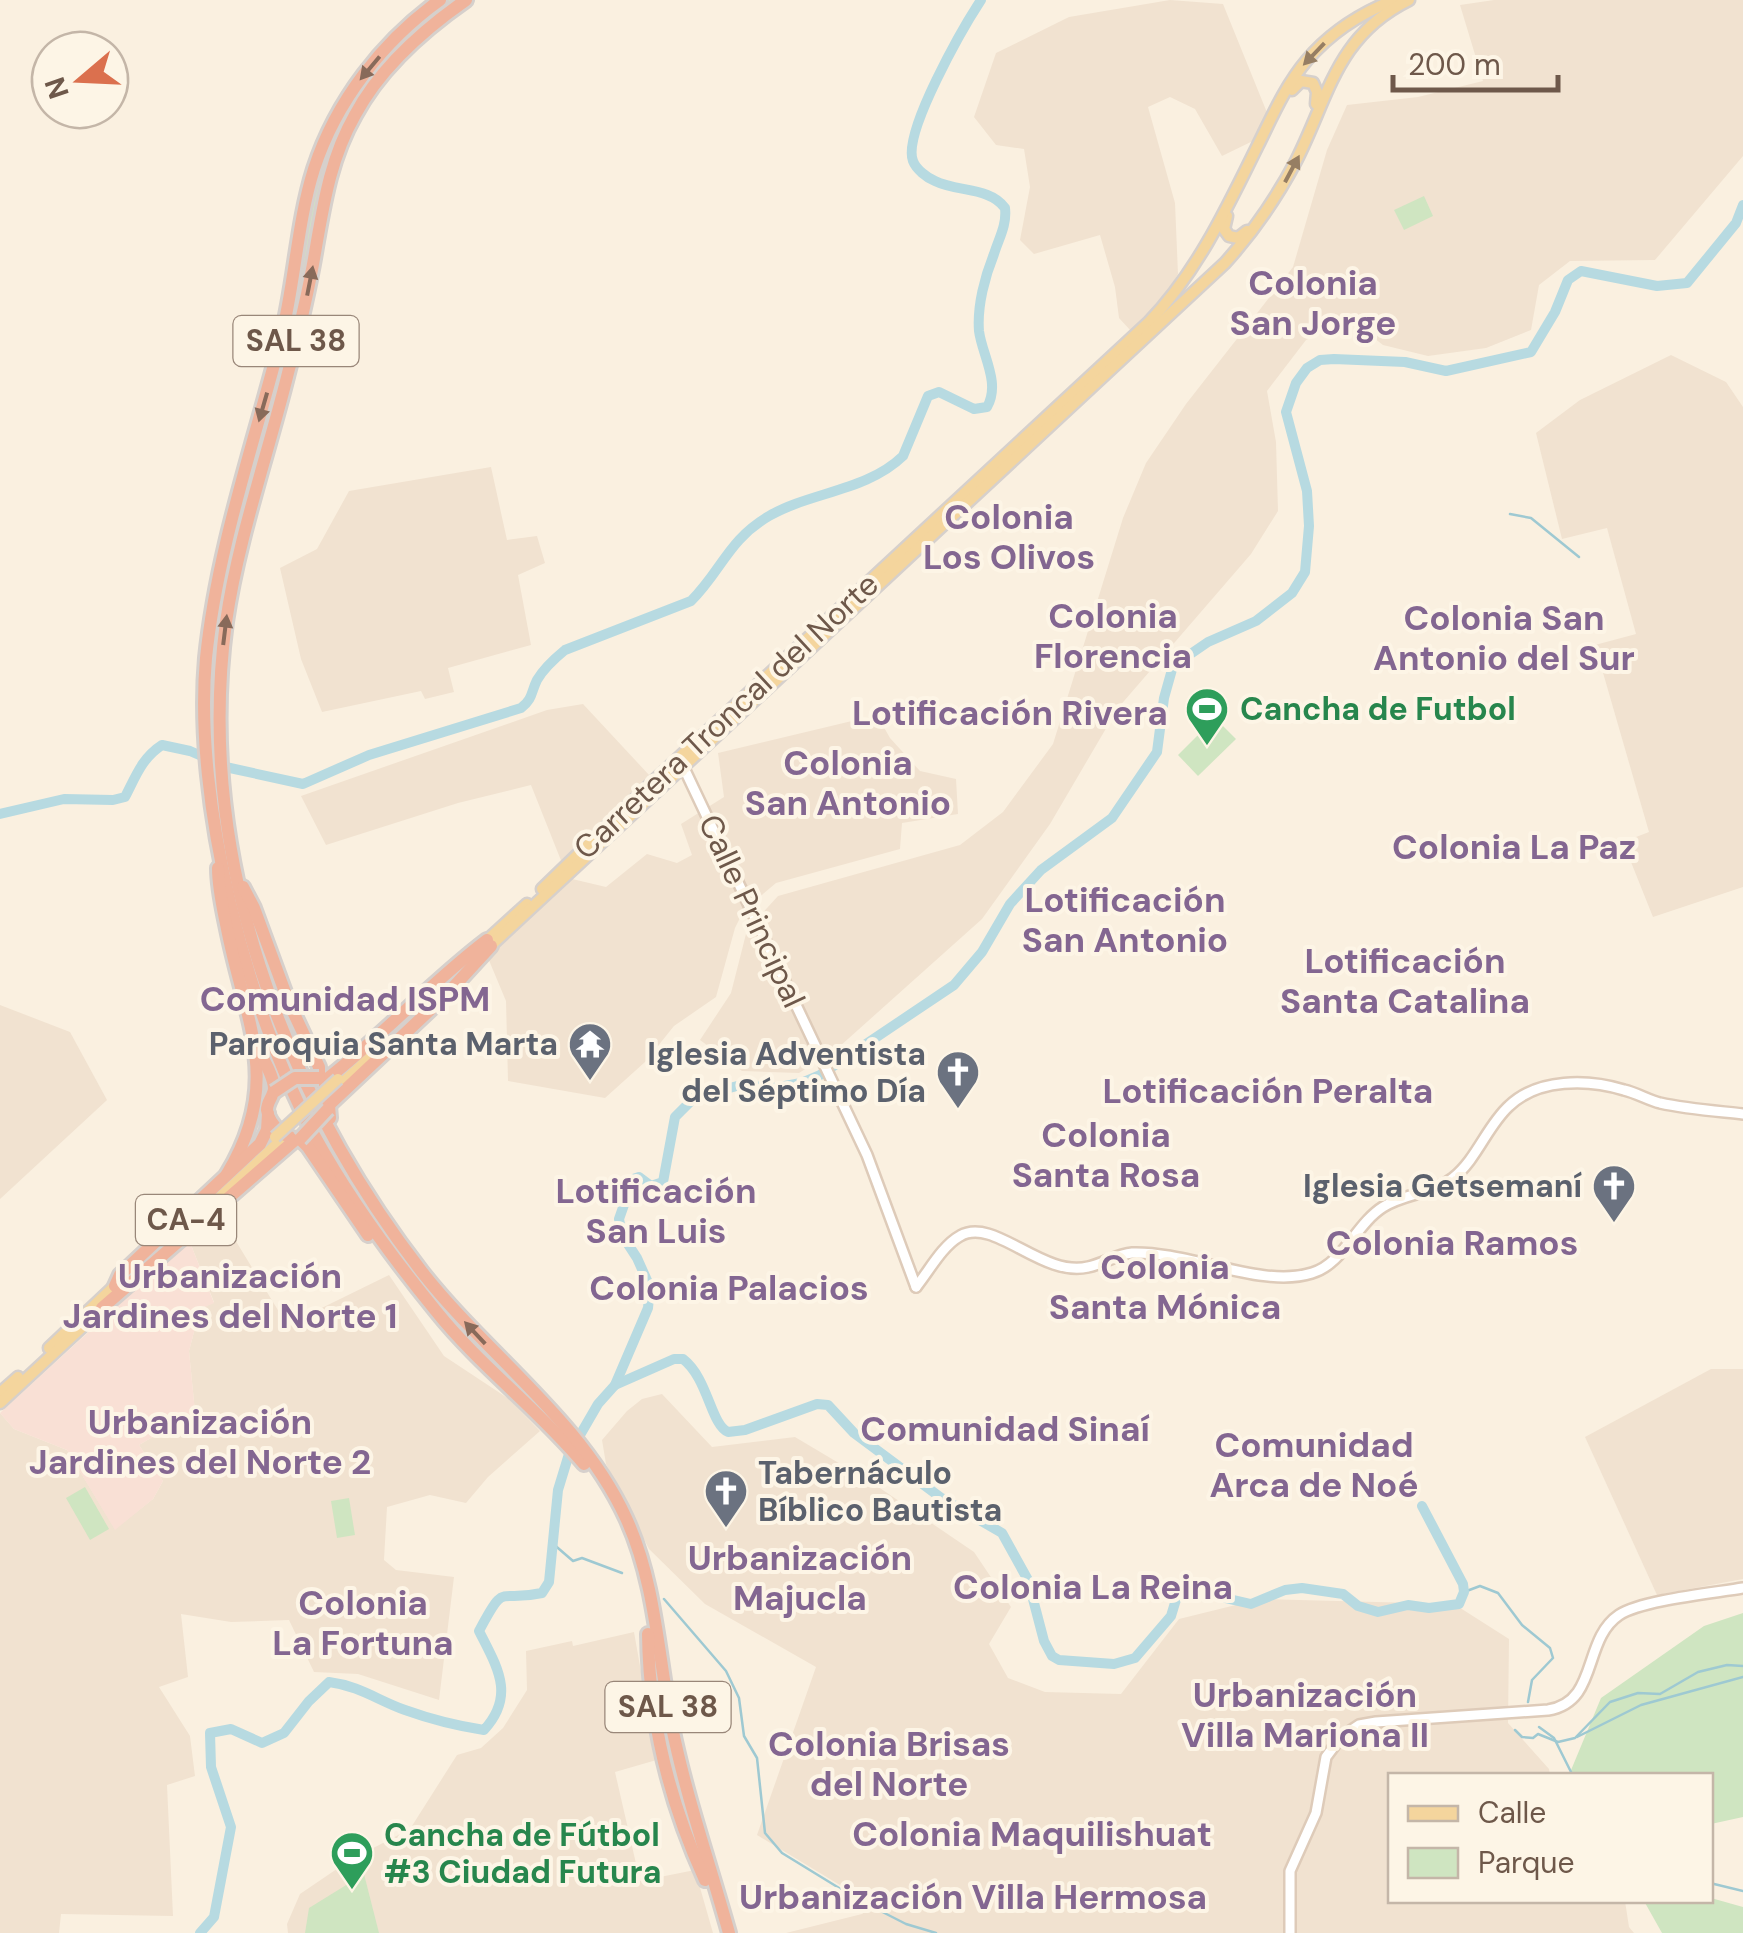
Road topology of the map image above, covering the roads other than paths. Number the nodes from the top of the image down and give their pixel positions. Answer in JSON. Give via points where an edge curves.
{"nodes":[{"id":1,"x":440,"y":0,"type":"edge"},
{"id":2,"x":466,"y":0,"type":"edge"},
{"id":3,"x":1394,"y":0,"type":"edge"},
{"id":4,"x":1409,"y":0,"type":"edge"},
{"id":5,"x":1278,"y":104,"type":"junction"},
{"id":6,"x":1314,"y":120,"type":"junction"},
{"id":7,"x":1235,"y":191,"type":"junction"},
{"id":8,"x":1261,"y":220,"type":"junction"},
{"id":9,"x":284,"y":328,"type":"junction"},
{"id":10,"x":299,"y":329,"type":"junction"},
{"id":11,"x":278,"y":350,"type":"junction"},
{"id":12,"x":292,"y":358,"type":"junction"},
{"id":13,"x":683,"y":766,"type":"junction"},
{"id":14,"x":219,"y":848,"type":"junction"},
{"id":15,"x":237,"y":876,"type":"junction"},
{"id":16,"x":489,"y":943,"type":"junction"},
{"id":17,"x":254,"y":1044,"type":"junction"},
{"id":18,"x":363,"y":1048,"type":"junction"},
{"id":19,"x":312,"y":1051,"type":"junction"},
{"id":20,"x":330,"y":1081,"type":"junction"},
{"id":21,"x":274,"y":1092,"type":"junction"},
{"id":22,"x":328,"y":1107,"type":"junction"},
{"id":23,"x":268,"y":1112,"type":"junction"},
{"id":24,"x":1743,"y":1114,"type":"edge"},
{"id":25,"x":277,"y":1140,"type":"junction"},
{"id":26,"x":297,"y":1140,"type":"junction"},
{"id":27,"x":227,"y":1174,"type":"junction"},
{"id":28,"x":115,"y":1286,"type":"junction"},
{"id":29,"x":102,"y":1308,"type":"junction"},
{"id":30,"x":452,"y":1308,"type":"junction"},
{"id":31,"x":436,"y":1311,"type":"junction"},
{"id":32,"x":0,"y":1393,"type":"edge"},
{"id":33,"x":0,"y":1403,"type":"edge"},
{"id":34,"x":539,"y":1406,"type":"junction"},
{"id":35,"x":604,"y":1485,"type":"junction"},
{"id":36,"x":1743,"y":1588,"type":"edge"},
{"id":37,"x":720,"y":1933,"type":"edge"},
{"id":38,"x":729,"y":1933,"type":"edge"},
{"id":39,"x":1290,"y":1933,"type":"edge"}],
"edges":[{"from":1,"to":9,"type":"highway","number":"SAL 38","one_way":true,"via":[[367,71],[332,126],[310,188]]},
{"from":10,"to":2,"type":"highway","number":"SAL 38","one_way":true,"via":[[324,194],[352,120],[413,43]]},
{"from":3,"to":5,"type":"main road","name":"Carretera Troncal del Norte","number":"CA-4","one_way":true,"via":[[1320,46]]},
{"from":4,"to":6,"type":"main road","name":"Carretera Troncal del Norte","number":"CA-4","via":[[1351,46]]},
{"from":5,"to":6,"type":"main road","via":[[1298,83],[1313,82]]},
{"from":5,"to":7,"type":"main road","name":"Carretera Troncal del Norte","number":"CA-4"},
{"from":8,"to":6,"type":"main road","name":"Carretera Troncal del Norte","number":"CA-4","one_way":true},
{"from":7,"to":8,"type":"main road","via":[[1226,235],[1238,238]]},
{"from":7,"to":16,"type":"main road","name":"Carretera Troncal del Norte","number":"CA-4","via":[[1191,269],[1149,322]]},
{"from":8,"to":13,"type":"main road","name":"Carretera Troncal del Norte","number":"CA-4","via":[[1225,264]]},
{"from":9,"to":10,"type":"highway","via":[[291,334]]},
{"from":9,"to":11,"type":"highway","number":"SAL 38"},
{"from":10,"to":12,"type":"highway","number":"SAL 38"},
{"from":11,"to":12,"type":"highway","via":[[286,346]]},
{"from":11,"to":14,"type":"highway","number":"SAL 38","one_way":true,"via":[[214,602],[205,673]]},
{"from":15,"to":12,"type":"highway","number":"SAL 38","one_way":true,"via":[[220,727],[223,649],[231,591]]},
{"from":13,"to":16,"type":"main road","name":"Carretera Troncal del Norte","number":"CA-4"},
{"from":13,"to":24,"type":"street","name":"Calle Principal","via":[[867,1156],[916,1288],[953,1241],[978,1231],[1068,1267],[1130,1253],[1270,1276],[1307,1275],[1329,1264],[1380,1208],[1456,1176],[1508,1106],[1540,1088],[1601,1084],[1660,1102]]},
{"from":14,"to":17,"type":"highway","via":[[222,903]]},
{"from":14,"to":31,"type":"highway","number":"SAL 38","via":[[251,973],[299,1103],[376,1234]]},
{"from":15,"to":19,"type":"highway"},
{"from":15,"to":30,"type":"highway","number":"SAL 38","via":[[274,1008],[325,1124],[389,1229]]},
{"from":16,"to":18,"type":"highway","via":[[442,975]]},
{"from":16,"to":20,"type":"main road","name":"Carretera Troncal del Norte","number":"CA-4"},
{"from":16,"to":22,"type":"highway","via":[[448,993]]},
{"from":17,"to":21,"type":"highway"},
{"from":17,"to":27,"type":"highway","via":[[255,1113]]},
{"from":18,"to":19,"type":"highway","via":[[334,1064]]},
{"from":18,"to":20,"type":"highway"},
{"from":19,"to":20,"type":"highway"},
{"from":20,"to":21,"type":"highway","bridge":true,"via":[[296,1078]]},
{"from":20,"to":22,"type":"highway"},
{"from":20,"to":25,"type":"main road","name":"Carretera Troncal del Norte","number":"CA-4","bridge":true},
{"from":21,"to":23,"type":"highway"},
{"from":22,"to":26,"type":"highway","bridge":true},
{"from":22,"to":30,"type":"highway","via":[[340,1139]]},
{"from":23,"to":26,"type":"highway","via":[[278,1129]]},
{"from":23,"to":27,"type":"highway","via":[[264,1139]]},
{"from":25,"to":28,"type":"main road","name":"Carretera Troncal del Norte","number":"CA-4"},
{"from":25,"to":29,"type":"main road","name":"Carretera Troncal del Norte","number":"CA-4"},
{"from":26,"to":29,"type":"highway"},
{"from":26,"to":31,"type":"highway"},
{"from":27,"to":28,"type":"highway"},
{"from":28,"to":32,"type":"main road","name":"Carretera Troncal del Norte","number":"CA-4"},
{"from":29,"to":33,"type":"main road","name":"Carretera Troncal del Norte","number":"CA-4"},
{"from":34,"to":30,"type":"highway","number":"SAL 38","one_way":true},
{"from":31,"to":34,"type":"highway","number":"SAL 38"},
{"from":34,"to":35,"type":"highway","number":"SAL 38","via":[[574,1438]]},
{"from":35,"to":37,"type":"highway","number":"SAL 38","via":[[632,1558],[662,1721]]},
{"from":35,"to":38,"type":"highway","number":"SAL 38","via":[[643,1565],[673,1734]]},
{"from":36,"to":39,"type":"street","via":[[1620,1614],[1598,1638],[1582,1690],[1564,1706],[1366,1723],[1341,1737],[1326,1757],[1316,1813],[1290,1871]]}]}
